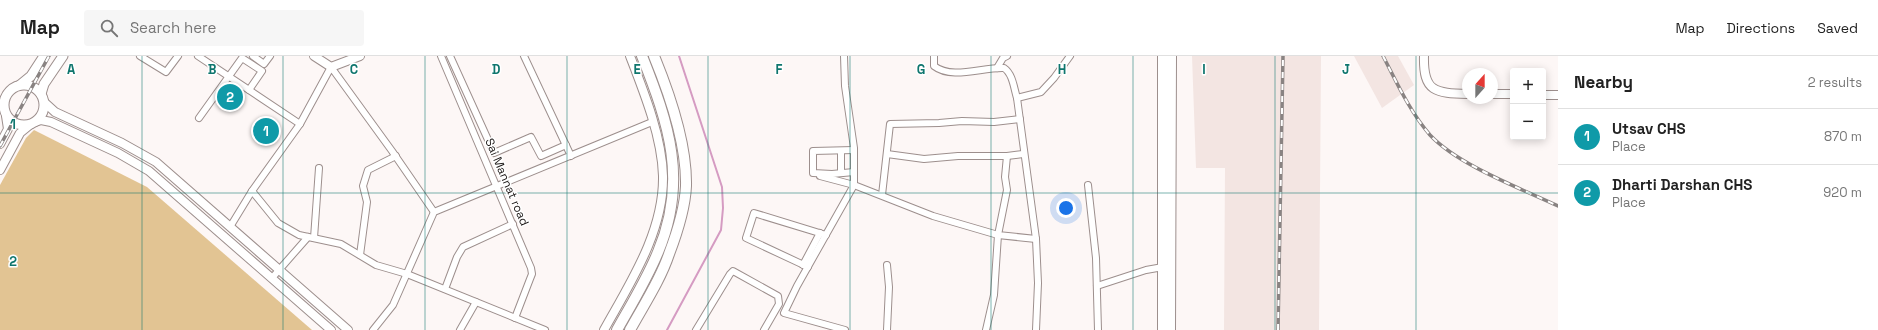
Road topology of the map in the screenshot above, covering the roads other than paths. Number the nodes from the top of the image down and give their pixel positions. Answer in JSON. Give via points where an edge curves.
{"nodes":[{"id":1,"x":44,"y":56,"type":"edge"},
{"id":2,"x":63,"y":56,"type":"edge"},
{"id":3,"x":140,"y":56,"type":"edge"},
{"id":4,"x":178,"y":56,"type":"edge"},
{"id":5,"x":198,"y":56,"type":"edge"},
{"id":6,"x":253,"y":56,"type":"edge"},
{"id":7,"x":270,"y":56,"type":"edge"},
{"id":8,"x":314,"y":56,"type":"edge"},
{"id":9,"x":360,"y":56,"type":"edge"},
{"id":10,"x":441,"y":56,"type":"edge"},
{"id":11,"x":450,"y":56,"type":"edge"},
{"id":12,"x":524,"y":56,"type":"edge"},
{"id":13,"x":630,"y":56,"type":"edge"},
{"id":14,"x":642,"y":56,"type":"edge"},
{"id":15,"x":654,"y":56,"type":"edge"},
{"id":16,"x":844,"y":56,"type":"edge"},
{"id":17,"x":934,"y":56,"type":"edge"},
{"id":18,"x":999,"y":56,"type":"edge"},
{"id":19,"x":1007,"y":56,"type":"edge"},
{"id":20,"x":1070,"y":56,"type":"edge"},
{"id":21,"x":1163,"y":56,"type":"edge"},
{"id":22,"x":1171,"y":56,"type":"edge"},
{"id":23,"x":1424,"y":56,"type":"edge"},
{"id":24,"x":331,"y":67,"type":"junction"},
{"id":25,"x":998,"y":67,"type":"junction"},
{"id":26,"x":229,"y":76,"type":"junction"},
{"id":27,"x":17,"y":86,"type":"junction"},
{"id":28,"x":0,"y":87,"type":"edge"},
{"id":29,"x":249,"y":90,"type":"junction"},
{"id":30,"x":1462,"y":94,"type":"edge"},
{"id":31,"x":1498,"y":94,"type":"edge"},
{"id":32,"x":1510,"y":94,"type":"edge"},
{"id":33,"x":1546,"y":95,"type":"edge"},
{"id":34,"x":1558,"y":95,"type":"edge"},
{"id":35,"x":43,"y":98,"type":"junction"},
{"id":36,"x":1017,"y":98,"type":"junction"},
{"id":37,"x":0,"y":101,"type":"edge"},
{"id":38,"x":6,"y":114,"type":"junction"},
{"id":39,"x":199,"y":118,"type":"dead end"},
{"id":40,"x":1020,"y":120,"type":"junction"},
{"id":41,"x":652,"y":122,"type":"junction"},
{"id":42,"x":33,"y":123,"type":"junction"},
{"id":43,"x":300,"y":124,"type":"junction"},
{"id":44,"x":0,"y":144,"type":"edge"},
{"id":45,"x":566,"y":145,"type":"junction"},
{"id":46,"x":854,"y":150,"type":"junction"},
{"id":47,"x":841,"y":151,"type":"junction"},
{"id":48,"x":887,"y":154,"type":"junction"},
{"id":49,"x":1023,"y":154,"type":"junction"},
{"id":50,"x":396,"y":156,"type":"junction"},
{"id":51,"x":571,"y":156,"type":"junction"},
{"id":52,"x":1007,"y":156,"type":"junction"},
{"id":53,"x":318,"y":168,"type":"dead end"},
{"id":54,"x":0,"y":170,"type":"edge"},
{"id":55,"x":854,"y":172,"type":"junction"},
{"id":56,"x":841,"y":173,"type":"junction"},
{"id":57,"x":820,"y":176,"type":"dead end"},
{"id":58,"x":854,"y":185,"type":"junction"},
{"id":59,"x":1088,"y":185,"type":"dead end"},
{"id":60,"x":498,"y":186,"type":"junction"},
{"id":61,"x":252,"y":191,"type":"junction"},
{"id":62,"x":882,"y":195,"type":"junction"},
{"id":63,"x":195,"y":196,"type":"junction"},
{"id":64,"x":188,"y":205,"type":"junction"},
{"id":65,"x":434,"y":212,"type":"junction"},
{"id":66,"x":513,"y":224,"type":"junction"},
{"id":67,"x":230,"y":227,"type":"junction"},
{"id":68,"x":823,"y":234,"type":"junction"},
{"id":69,"x":998,"y":235,"type":"junction"},
{"id":70,"x":311,"y":238,"type":"junction"},
{"id":71,"x":1036,"y":239,"type":"junction"},
{"id":72,"x":360,"y":255,"type":"junction"},
{"id":73,"x":887,"y":265,"type":"dead end"},
{"id":74,"x":806,"y":266,"type":"junction"},
{"id":75,"x":1163,"y":267,"type":"junction"},
{"id":76,"x":279,"y":270,"type":"junction"},
{"id":77,"x":407,"y":274,"type":"junction"},
{"id":78,"x":272,"y":278,"type":"junction"},
{"id":79,"x":1097,"y":286,"type":"junction"},
{"id":80,"x":444,"y":289,"type":"junction"},
{"id":81,"x":476,"y":302,"type":"junction"},
{"id":82,"x":332,"y":316,"type":"junction"},
{"id":83,"x":515,"y":318,"type":"junction"},
{"id":84,"x":324,"y":323,"type":"junction"},
{"id":85,"x":331,"y":330,"type":"edge"},
{"id":86,"x":348,"y":330,"type":"edge"},
{"id":87,"x":373,"y":330,"type":"edge"},
{"id":88,"x":460,"y":330,"type":"edge"},
{"id":89,"x":545,"y":330,"type":"edge"},
{"id":90,"x":604,"y":330,"type":"edge"},
{"id":91,"x":617,"y":330,"type":"edge"},
{"id":92,"x":630,"y":330,"type":"edge"},
{"id":93,"x":696,"y":330,"type":"edge"},
{"id":94,"x":764,"y":330,"type":"edge"},
{"id":95,"x":845,"y":330,"type":"edge"},
{"id":96,"x":887,"y":330,"type":"edge"},
{"id":97,"x":986,"y":330,"type":"edge"},
{"id":98,"x":1036,"y":330,"type":"edge"},
{"id":99,"x":1098,"y":330,"type":"edge"},
{"id":100,"x":1163,"y":330,"type":"edge"},
{"id":101,"x":1170,"y":330,"type":"edge"}],
"edges":[{"from":1,"to":27,"type":"main road","via":[[32,76]]},
{"from":2,"to":35,"type":"main road","via":[[44,84]]},
{"from":3,"to":4,"type":"street","via":[[166,72]]},
{"from":5,"to":26,"type":"street"},
{"from":6,"to":7,"type":"street","via":[[264,64]]},
{"from":8,"to":24,"type":"street"},
{"from":9,"to":24,"type":"street"},
{"from":10,"to":60,"type":"street","name":"Sai Mannat road"},
{"from":11,"to":45,"type":"street","via":[[494,153],[531,137],[541,156]]},
{"from":12,"to":45,"type":"street"},
{"from":13,"to":41,"type":"street"},
{"from":14,"to":91,"type":"main road","via":[[671,146],[675,175],[674,194],[659,251]]},
{"from":15,"to":92,"type":"main road","via":[[682,144],[685,196],[669,255]]},
{"from":16,"to":46,"type":"street","via":[[845,86]]},
{"from":17,"to":25,"type":"street","via":[[934,66],[940,71],[958,72]]},
{"from":18,"to":25,"type":"street"},
{"from":19,"to":25,"type":"street"},
{"from":20,"to":36,"type":"street","via":[[1041,92]]},
{"from":21,"to":75,"type":"main road"},
{"from":22,"to":101,"type":"main road"},
{"from":23,"to":30,"type":"street","via":[[1423,74],[1430,87],[1445,93]]},
{"from":24,"to":43,"type":"street"},
{"from":24,"to":50,"type":"street"},
{"from":25,"to":36,"type":"street","via":[[1007,70]]},
{"from":26,"to":29,"type":"street"},
{"from":26,"to":29,"type":"street","via":[[242,58],[262,71]]},
{"from":26,"to":39,"type":"street"},
{"from":27,"to":28,"type":"main road"},
{"from":27,"to":35,"type":"main road","via":[[32,86]]},
{"from":27,"to":38,"type":"main road","via":[[5,97],[3,104]]},
{"from":29,"to":43,"type":"street"},
{"from":31,"to":32,"type":"street"},
{"from":33,"to":34,"type":"street"},
{"from":35,"to":42,"type":"main road","via":[[42,113]]},
{"from":35,"to":63,"type":"street","via":[[55,112],[147,156]]},
{"from":36,"to":40,"type":"street"},
{"from":37,"to":38,"type":"main road"},
{"from":38,"to":42,"type":"main road","via":[[16,124]]},
{"from":38,"to":44,"type":"street","via":[[8,129]]},
{"from":40,"to":48,"type":"street","via":[[892,123]]},
{"from":40,"to":49,"type":"street"},
{"from":41,"to":51,"type":"street"},
{"from":41,"to":90,"type":"street","via":[[660,149],[662,171],[662,193],[658,214],[641,261]]},
{"from":42,"to":54,"type":"street","via":[[20,133]]},
{"from":42,"to":64,"type":"street","via":[[41,120],[51,122],[129,159],[149,171]]},
{"from":43,"to":61,"type":"street"},
{"from":45,"to":51,"type":"street"},
{"from":46,"to":47,"type":"street"},
{"from":46,"to":55,"type":"street"},
{"from":47,"to":56,"type":"street"},
{"from":47,"to":56,"type":"street","via":[[813,151],[813,173]]},
{"from":48,"to":52,"type":"street","via":[[924,159]]},
{"from":48,"to":62,"type":"street"},
{"from":49,"to":52,"type":"street"},
{"from":49,"to":71,"type":"street"},
{"from":50,"to":65,"type":"street"},
{"from":50,"to":72,"type":"street","via":[[368,170],[363,186],[367,202]]},
{"from":51,"to":60,"type":"street"},
{"from":52,"to":69,"type":"street","via":[[1006,190]]},
{"from":53,"to":70,"type":"street"},
{"from":55,"to":56,"type":"street"},
{"from":55,"to":58,"type":"street"},
{"from":57,"to":58,"type":"street"},
{"from":58,"to":62,"type":"street"},
{"from":58,"to":68,"type":"street"},
{"from":59,"to":79,"type":"street"},
{"from":60,"to":65,"type":"street"},
{"from":60,"to":66,"type":"street","name":"Sai Mannat road"},
{"from":61,"to":67,"type":"street"},
{"from":61,"to":70,"type":"street","via":[[278,223],[299,235]]},
{"from":62,"to":69,"type":"street","via":[[933,216]]},
{"from":63,"to":64,"type":"street"},
{"from":63,"to":67,"type":"street"},
{"from":64,"to":78,"type":"street"},
{"from":65,"to":77,"type":"street"},
{"from":66,"to":80,"type":"street","via":[[462,247]]},
{"from":66,"to":83,"type":"street","name":"Sai Mannat road","via":[[532,274]]},
{"from":67,"to":76,"type":"street"},
{"from":68,"to":74,"type":"street"},
{"from":68,"to":74,"type":"street","via":[[754,213],[746,238]]},
{"from":69,"to":71,"type":"street"},
{"from":69,"to":97,"type":"street","via":[[994,295]]},
{"from":70,"to":72,"type":"street","via":[[340,244]]},
{"from":70,"to":76,"type":"street"},
{"from":71,"to":98,"type":"street"},
{"from":72,"to":77,"type":"street","via":[[386,269]]},
{"from":73,"to":96,"type":"street","via":[[890,287]]},
{"from":74,"to":95,"type":"street","via":[[784,313]]},
{"from":75,"to":79,"type":"street"},
{"from":75,"to":100,"type":"main road"},
{"from":76,"to":78,"type":"street"},
{"from":76,"to":82,"type":"street"},
{"from":77,"to":80,"type":"street"},
{"from":77,"to":87,"type":"street","via":[[392,305]]},
{"from":78,"to":84,"type":"street"},
{"from":79,"to":99,"type":"street"},
{"from":80,"to":81,"type":"street"},
{"from":81,"to":83,"type":"street"},
{"from":81,"to":88,"type":"street"},
{"from":82,"to":84,"type":"street"},
{"from":82,"to":86,"type":"street"},
{"from":83,"to":89,"type":"street"},
{"from":84,"to":85,"type":"street"},
{"from":93,"to":94,"type":"street","via":[[733,271],[778,296],[779,304]]}]}
